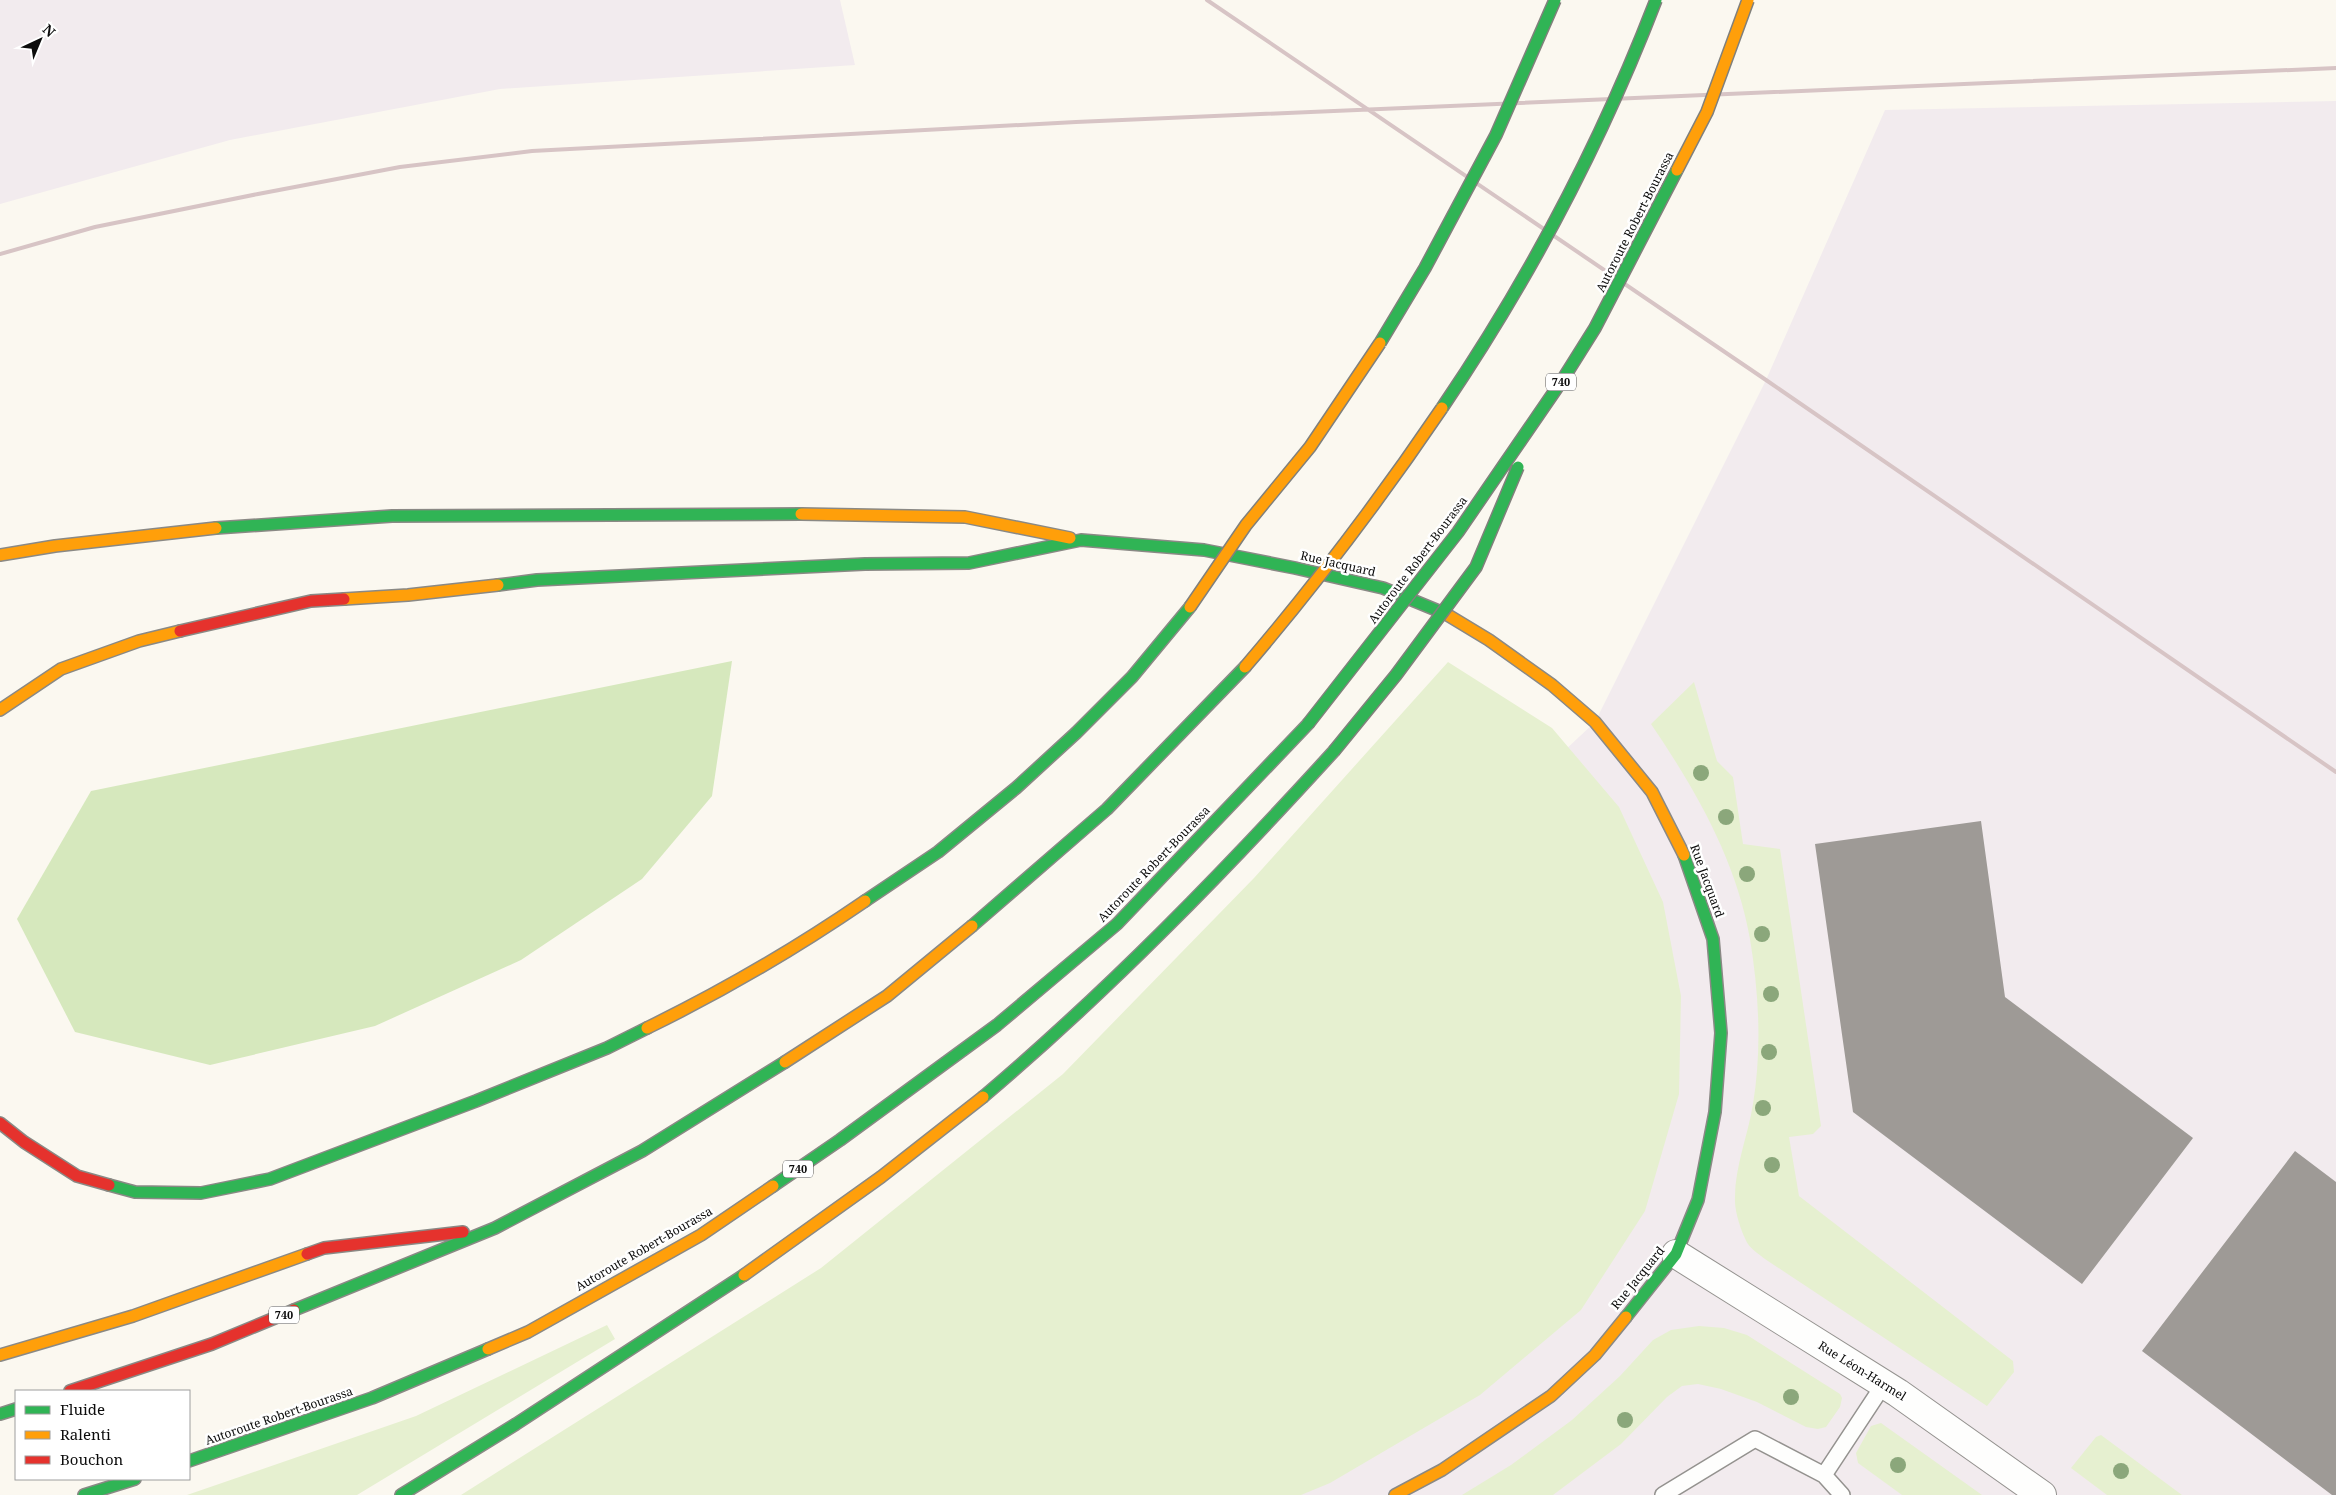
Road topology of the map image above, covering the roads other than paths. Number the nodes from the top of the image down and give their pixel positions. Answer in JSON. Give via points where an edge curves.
{"nodes":[{"id":1,"x":1555,"y":0,"type":"edge"},
{"id":2,"x":1656,"y":0,"type":"edge"},
{"id":3,"x":1748,"y":0,"type":"edge"},
{"id":4,"x":1540,"y":413,"type":"junction"},
{"id":5,"x":1081,"y":540,"type":"junction"},
{"id":6,"x":0,"y":555,"type":"edge"},
{"id":7,"x":0,"y":710,"type":"edge"},
{"id":8,"x":0,"y":1123,"type":"edge"},
{"id":9,"x":495,"y":1228,"type":"junction"},
{"id":10,"x":1676,"y":1254,"type":"junction"},
{"id":11,"x":0,"y":1355,"type":"edge"},
{"id":12,"x":1884,"y":1384,"type":"junction"},
{"id":13,"x":73,"y":1390,"type":"edge"},
{"id":14,"x":15,"y":1409,"type":"edge"},
{"id":15,"x":0,"y":1414,"type":"edge"},
{"id":16,"x":190,"y":1461,"type":"edge"},
{"id":17,"x":1824,"y":1475,"type":"junction"},
{"id":18,"x":132,"y":1480,"type":"edge"},
{"id":19,"x":84,"y":1495,"type":"edge"},
{"id":20,"x":401,"y":1495,"type":"edge"},
{"id":21,"x":1394,"y":1495,"type":"edge"},
{"id":22,"x":1663,"y":1495,"type":"edge"},
{"id":23,"x":1842,"y":1495,"type":"edge"},
{"id":24,"x":2042,"y":1495,"type":"edge"}],
"edges":[{"from":1,"to":8,"type":"main road","bridge":true,"via":[[1496,134],[1425,268],[1374,353],[1310,447],[1246,525],[1190,607],[1132,676],[1016,788],[938,852],[820,932],[714,995],[607,1048],[270,1179],[201,1193],[135,1192],[77,1176]]},
{"from":2,"to":9,"type":"main road","number":"740","bridge":true,"via":[[1637,50],[1582,167],[1491,331],[1445,405],[1359,528],[1246,667],[1107,809],[994,909],[886,996],[642,1151]]},
{"from":3,"to":4,"type":"main road","name":"Autoroute Robert-Bourassa","number":"740","bridge":true,"via":[[1702,120],[1595,328]]},
{"from":4,"to":16,"type":"main road","name":"Autoroute Robert-Bourassa","number":"740","bridge":true,"via":[[1458,532],[1308,724],[1110,931],[996,1025],[840,1140],[701,1234],[528,1332],[372,1398]]},
{"from":4,"to":20,"type":"main road","bridge":true,"via":[[1476,567],[1396,675],[1334,751],[1245,849],[1151,944],[1024,1062],[917,1149],[755,1269]]},
{"from":5,"to":6,"type":"main road","via":[[965,517],[801,514],[392,516],[234,526]]},
{"from":5,"to":7,"type":"main road","via":[[970,563],[865,564],[537,580],[408,595],[311,601],[139,641],[61,669]]},
{"from":5,"to":10,"type":"main road","name":"Rue Jacquard","via":[[1204,550],[1382,588],[1453,618],[1489,640],[1552,685],[1595,722],[1652,792],[1688,863],[1713,939],[1721,1033],[1715,1112],[1698,1200]]},
{"from":9,"to":11,"type":"main road","via":[[324,1248],[133,1316]]},
{"from":9,"to":13,"type":"main road","number":"740","via":[[212,1344]]},
{"from":10,"to":12,"type":"street","name":"Rue Léon-Harmel"},
{"from":10,"to":21,"type":"main road","name":"Rue Jacquard","via":[[1595,1355],[1551,1396],[1442,1470]]},
{"from":12,"to":17,"type":"lane"},
{"from":12,"to":24,"type":"street","name":"Rue Léon-Harmel"},
{"from":14,"to":15,"type":"main road"},
{"from":17,"to":22,"type":"lane","via":[[1755,1438]]},
{"from":17,"to":23,"type":"lane"},
{"from":18,"to":19,"type":"main road"}]}
